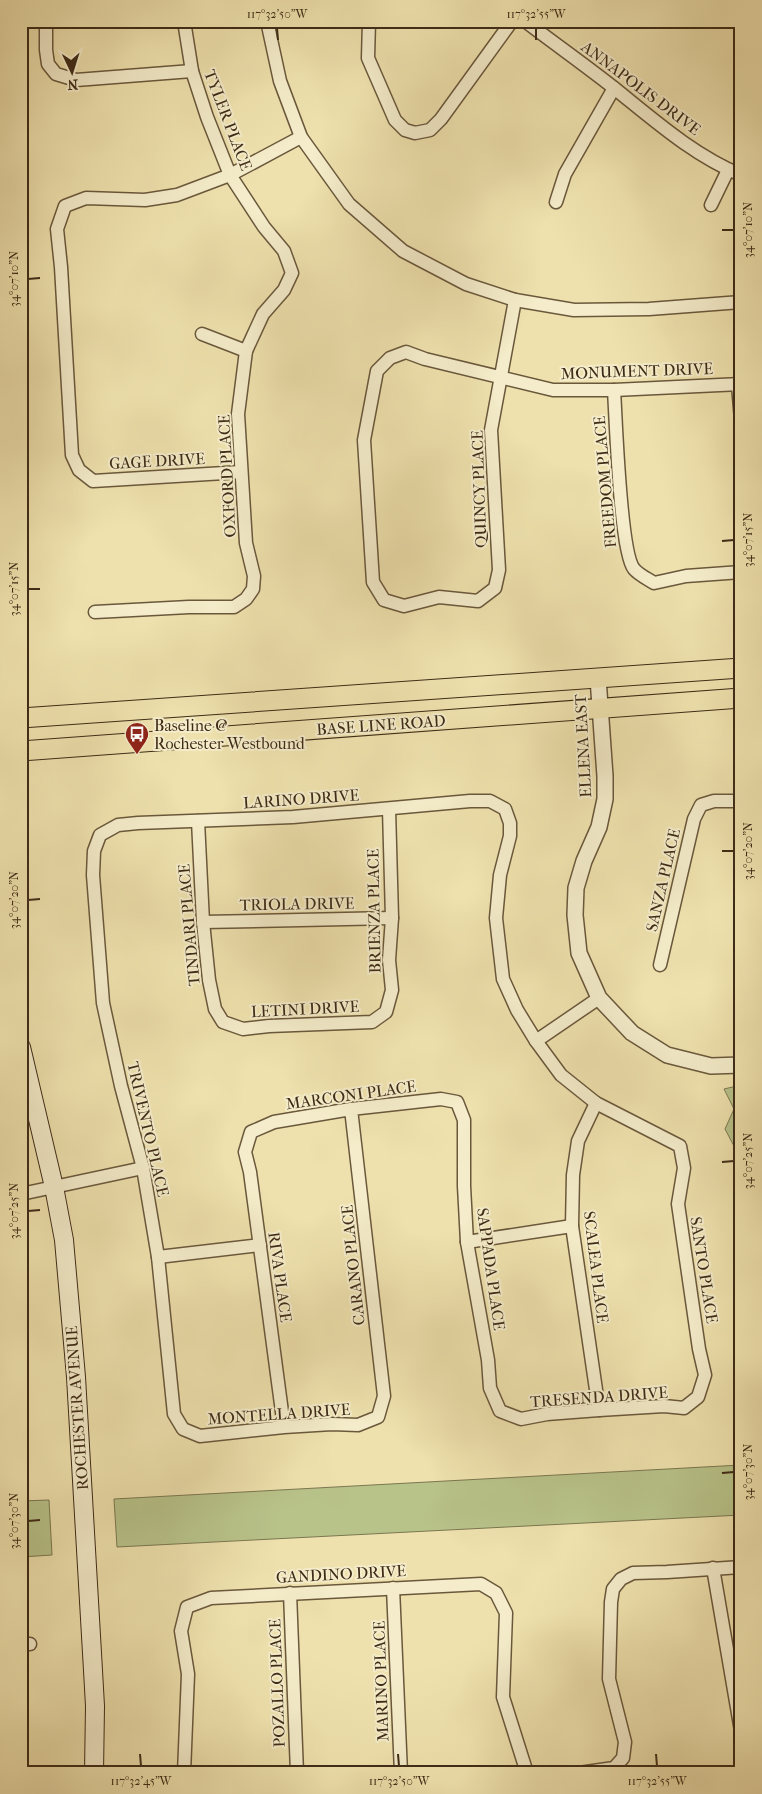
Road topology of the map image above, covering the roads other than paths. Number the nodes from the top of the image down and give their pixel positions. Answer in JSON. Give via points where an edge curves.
{"nodes":[{"id":1,"x":46,"y":21,"type":"edge"},
{"id":2,"x":184,"y":21,"type":"edge"},
{"id":3,"x":267,"y":21,"type":"edge"},
{"id":4,"x":369,"y":21,"type":"edge"},
{"id":5,"x":512,"y":21,"type":"edge"},
{"id":6,"x":525,"y":21,"type":"edge"},
{"id":7,"x":734,"y":21,"type":"edge"},
{"id":8,"x":741,"y":22,"type":"edge"},
{"id":9,"x":192,"y":71,"type":"junction"},
{"id":10,"x":614,"y":88,"type":"junction"},
{"id":11,"x":302,"y":137,"type":"junction"},
{"id":12,"x":728,"y":170,"type":"junction"},
{"id":13,"x":230,"y":175,"type":"junction"},
{"id":14,"x":741,"y":175,"type":"edge"},
{"id":15,"x":556,"y":202,"type":"dead end"},
{"id":16,"x":711,"y":205,"type":"dead end"},
{"id":17,"x":292,"y":273,"type":"joint"},
{"id":18,"x":515,"y":300,"type":"junction"},
{"id":19,"x":741,"y":302,"type":"edge"},
{"id":20,"x":202,"y":334,"type":"dead end"},
{"id":21,"x":246,"y":351,"type":"junction"},
{"id":22,"x":502,"y":377,"type":"junction"},
{"id":23,"x":740,"y":384,"type":"edge"},
{"id":24,"x":614,"y":390,"type":"junction"},
{"id":25,"x":741,"y":420,"type":"edge"},
{"id":26,"x":241,"y":472,"type":"junction"},
{"id":27,"x":741,"y":572,"type":"edge"},
{"id":28,"x":495,"y":588,"type":"joint"},
{"id":29,"x":95,"y":612,"type":"dead end"},
{"id":30,"x":741,"y":668,"type":"edge"},
{"id":31,"x":598,"y":678,"type":"junction"},
{"id":32,"x":741,"y":698,"type":"edge"},
{"id":33,"x":600,"y":709,"type":"junction"},
{"id":34,"x":21,"y":718,"type":"edge"},
{"id":35,"x":21,"y":751,"type":"edge"},
{"id":36,"x":741,"y":801,"type":"edge"},
{"id":37,"x":389,"y":808,"type":"junction"},
{"id":38,"x":198,"y":821,"type":"junction"},
{"id":39,"x":100,"y":835,"type":"joint"},
{"id":40,"x":392,"y":918,"type":"junction"},
{"id":41,"x":203,"y":922,"type":"junction"},
{"id":42,"x":660,"y":965,"type":"dead end"},
{"id":43,"x":598,"y":998,"type":"junction"},
{"id":44,"x":386,"y":1012,"type":"joint"},
{"id":45,"x":223,"y":1022,"type":"joint"},
{"id":46,"x":536,"y":1041,"type":"junction"},
{"id":47,"x":21,"y":1047,"type":"edge"},
{"id":48,"x":741,"y":1065,"type":"edge"},
{"id":49,"x":457,"y":1102,"type":"joint"},
{"id":50,"x":596,"y":1103,"type":"junction"},
{"id":51,"x":351,"y":1109,"type":"junction"},
{"id":52,"x":251,"y":1132,"type":"joint"},
{"id":53,"x":143,"y":1168,"type":"junction"},
{"id":54,"x":54,"y":1188,"type":"junction"},
{"id":55,"x":21,"y":1194,"type":"edge"},
{"id":56,"x":572,"y":1226,"type":"junction"},
{"id":57,"x":467,"y":1242,"type":"junction"},
{"id":58,"x":260,"y":1245,"type":"junction"},
{"id":59,"x":158,"y":1257,"type":"junction"},
{"id":60,"x":698,"y":1398,"type":"joint"},
{"id":61,"x":600,"y":1410,"type":"junction"},
{"id":62,"x":500,"y":1411,"type":"joint"},
{"id":63,"x":378,"y":1416,"type":"joint"},
{"id":64,"x":284,"y":1427,"type":"junction"},
{"id":65,"x":183,"y":1429,"type":"joint"},
{"id":66,"x":741,"y":1567,"type":"edge"},
{"id":67,"x":713,"y":1568,"type":"junction"},
{"id":68,"x":393,"y":1588,"type":"junction"},
{"id":69,"x":290,"y":1593,"type":"junction"},
{"id":70,"x":741,"y":1731,"type":"edge"},
{"id":71,"x":94,"y":1773,"type":"edge"},
{"id":72,"x":184,"y":1773,"type":"edge"},
{"id":73,"x":298,"y":1773,"type":"edge"},
{"id":74,"x":401,"y":1773,"type":"edge"},
{"id":75,"x":527,"y":1773,"type":"edge"},
{"id":76,"x":579,"y":1773,"type":"edge"}],
"edges":[{"from":1,"to":9,"type":"street","via":[[48,64],[56,74],[76,80]]},
{"from":2,"to":9,"type":"street","name":"TYLER PLACE"},
{"from":3,"to":11,"type":"street","via":[[280,81]]},
{"from":4,"to":5,"type":"street","via":[[368,58],[396,120],[405,130],[415,133],[430,130],[441,119]]},
{"from":6,"to":10,"type":"street","name":"ANNAPOLIS DRIVE"},
{"from":7,"to":8,"type":"street"},
{"from":9,"to":13,"type":"street","name":"TYLER PLACE","via":[[206,117]]},
{"from":10,"to":12,"type":"street","name":"ANNAPOLIS DRIVE","via":[[667,131]]},
{"from":10,"to":15,"type":"street","via":[[565,174]]},
{"from":11,"to":13,"type":"street"},
{"from":11,"to":18,"type":"street","via":[[349,204],[403,251],[466,284]]},
{"from":12,"to":14,"type":"street","name":"ANNAPOLIS DRIVE"},
{"from":12,"to":16,"type":"street"},
{"from":13,"to":17,"type":"street","name":"TYLER PLACE","via":[[284,251]]},
{"from":13,"to":26,"type":"street","name":"GAGE DRIVE","via":[[177,196],[145,200],[86,198],[65,206],[57,229],[72,455],[78,470],[93,481]]},
{"from":17,"to":21,"type":"street","name":"OXFORD PLACE","via":[[284,290],[263,314]]},
{"from":18,"to":19,"type":"street","via":[[574,310],[650,309]]},
{"from":18,"to":22,"type":"street","name":"QUINCY PLACE"},
{"from":20,"to":21,"type":"street"},
{"from":21,"to":26,"type":"street","name":"OXFORD PLACE","via":[[238,414]]},
{"from":22,"to":24,"type":"street","name":"MONUMENT DRIVE","via":[[553,390]]},
{"from":22,"to":28,"type":"street","name":"QUINCY PLACE","via":[[491,430],[500,570]]},
{"from":22,"to":28,"type":"street","name":"MONUMENT DRIVE","via":[[406,352],[390,358],[377,371],[364,440],[373,582],[384,600],[404,606],[439,597],[478,601]]},
{"from":23,"to":24,"type":"street","name":"MONUMENT DRIVE"},
{"from":23,"to":25,"type":"street"},
{"from":24,"to":27,"type":"street","name":"FREEDOM PLACE","via":[[623,525],[634,569],[654,582]]},
{"from":26,"to":29,"type":"street","name":"OXFORD PLACE","via":[[246,543],[254,576],[246,599],[234,607],[189,606]]},
{"from":30,"to":31,"type":"main road","name":"BASE LINE ROAD"},
{"from":31,"to":33,"type":"street","name":"ELLENA EAST"},
{"from":31,"to":34,"type":"main road","name":"BASE LINE ROAD"},
{"from":32,"to":33,"type":"main road","name":"BASE LINE ROAD"},
{"from":33,"to":35,"type":"main road","name":"BASE LINE ROAD"},
{"from":33,"to":43,"type":"street","name":"ELLENA EAST","via":[[604,799],[599,827],[576,888],[575,915],[579,953]]},
{"from":36,"to":42,"type":"street","name":"SANZA PLACE","via":[[714,801],[701,805],[694,819]]},
{"from":37,"to":38,"type":"street","name":"LARINO DRIVE","via":[[293,818]]},
{"from":37,"to":40,"type":"street","name":"BRIENZA PLACE"},
{"from":37,"to":46,"type":"street","name":"LARINO DRIVE","via":[[490,801],[505,809],[510,836],[500,874],[496,918],[503,979]]},
{"from":38,"to":39,"type":"street","name":"LARINO DRIVE","via":[[118,825]]},
{"from":38,"to":41,"type":"street","name":"TINDARI PLACE"},
{"from":39,"to":53,"type":"street","name":"TRIVENTO PLACE","via":[[94,851],[93,875],[103,1003]]},
{"from":40,"to":41,"type":"street","name":"TRIOLA DRIVE"},
{"from":40,"to":44,"type":"street","name":"BRIENZA PLACE","via":[[389,960],[392,990]]},
{"from":41,"to":45,"type":"street","name":"TINDARI PLACE","via":[[209,980],[215,1009]]},
{"from":43,"to":46,"type":"street"},
{"from":43,"to":48,"type":"street","name":"ELLENA EAST","via":[[632,1033],[667,1055],[711,1066]]},
{"from":44,"to":45,"type":"street","name":"LETINI DRIVE","via":[[372,1022],[243,1029]]},
{"from":46,"to":50,"type":"street","via":[[561,1075]]},
{"from":47,"to":54,"type":"main road","name":"ROCHESTER AVENUE"},
{"from":49,"to":51,"type":"street","name":"MARCONI PLACE","via":[[441,1099]]},
{"from":49,"to":57,"type":"street","name":"SAPPADA PLACE","via":[[464,1120]]},
{"from":50,"to":56,"type":"street","name":"SCALEA PLACE","via":[[578,1141],[573,1175]]},
{"from":50,"to":60,"type":"street","name":"SANTO PLACE","via":[[680,1146],[684,1168],[678,1204],[699,1349],[706,1375]]},
{"from":51,"to":52,"type":"street","name":"MARCONI PLACE","via":[[274,1122]]},
{"from":51,"to":63,"type":"street","name":"CARANO PLACE","via":[[384,1396]]},
{"from":52,"to":58,"type":"street","name":"RIVA PLACE","via":[[245,1152]]},
{"from":53,"to":54,"type":"street"},
{"from":53,"to":59,"type":"street","name":"TRIVENTO PLACE"},
{"from":54,"to":55,"type":"street"},
{"from":54,"to":71,"type":"main road","name":"ROCHESTER AVENUE","via":[[64,1240],[76,1377],[95,1706]]},
{"from":56,"to":57,"type":"street"},
{"from":56,"to":61,"type":"street","name":"SCALEA PLACE"},
{"from":57,"to":62,"type":"street","name":"SAPPADA PLACE","via":[[490,1388]]},
{"from":58,"to":59,"type":"street"},
{"from":58,"to":64,"type":"street","name":"RIVA PLACE"},
{"from":59,"to":65,"type":"street","name":"TRIVENTO PLACE","via":[[174,1414]]},
{"from":60,"to":61,"type":"street","name":"TRESENDA DRIVE","via":[[684,1408]]},
{"from":61,"to":62,"type":"street","name":"TRESENDA DRIVE","via":[[521,1419]]},
{"from":63,"to":64,"type":"street","name":"MONTELLA DRIVE","via":[[358,1425]]},
{"from":64,"to":65,"type":"street","name":"MONTELLA DRIVE","via":[[200,1436]]},
{"from":66,"to":67,"type":"street"},
{"from":67,"to":70,"type":"street"},
{"from":67,"to":76,"type":"street","via":[[633,1573],[621,1579],[613,1589],[609,1679],[625,1742],[623,1758],[614,1768]]},
{"from":68,"to":69,"type":"street","name":"GANDINO DRIVE"},
{"from":68,"to":74,"type":"street","name":"MARINO PLACE"},
{"from":68,"to":75,"type":"street","name":"GANDINO DRIVE","via":[[481,1584],[496,1593],[506,1614],[503,1697]]},
{"from":69,"to":72,"type":"street","name":"GANDINO DRIVE","via":[[211,1598],[187,1607],[181,1631],[188,1674]]},
{"from":69,"to":73,"type":"street","name":"POZALLO PLACE"}]}
